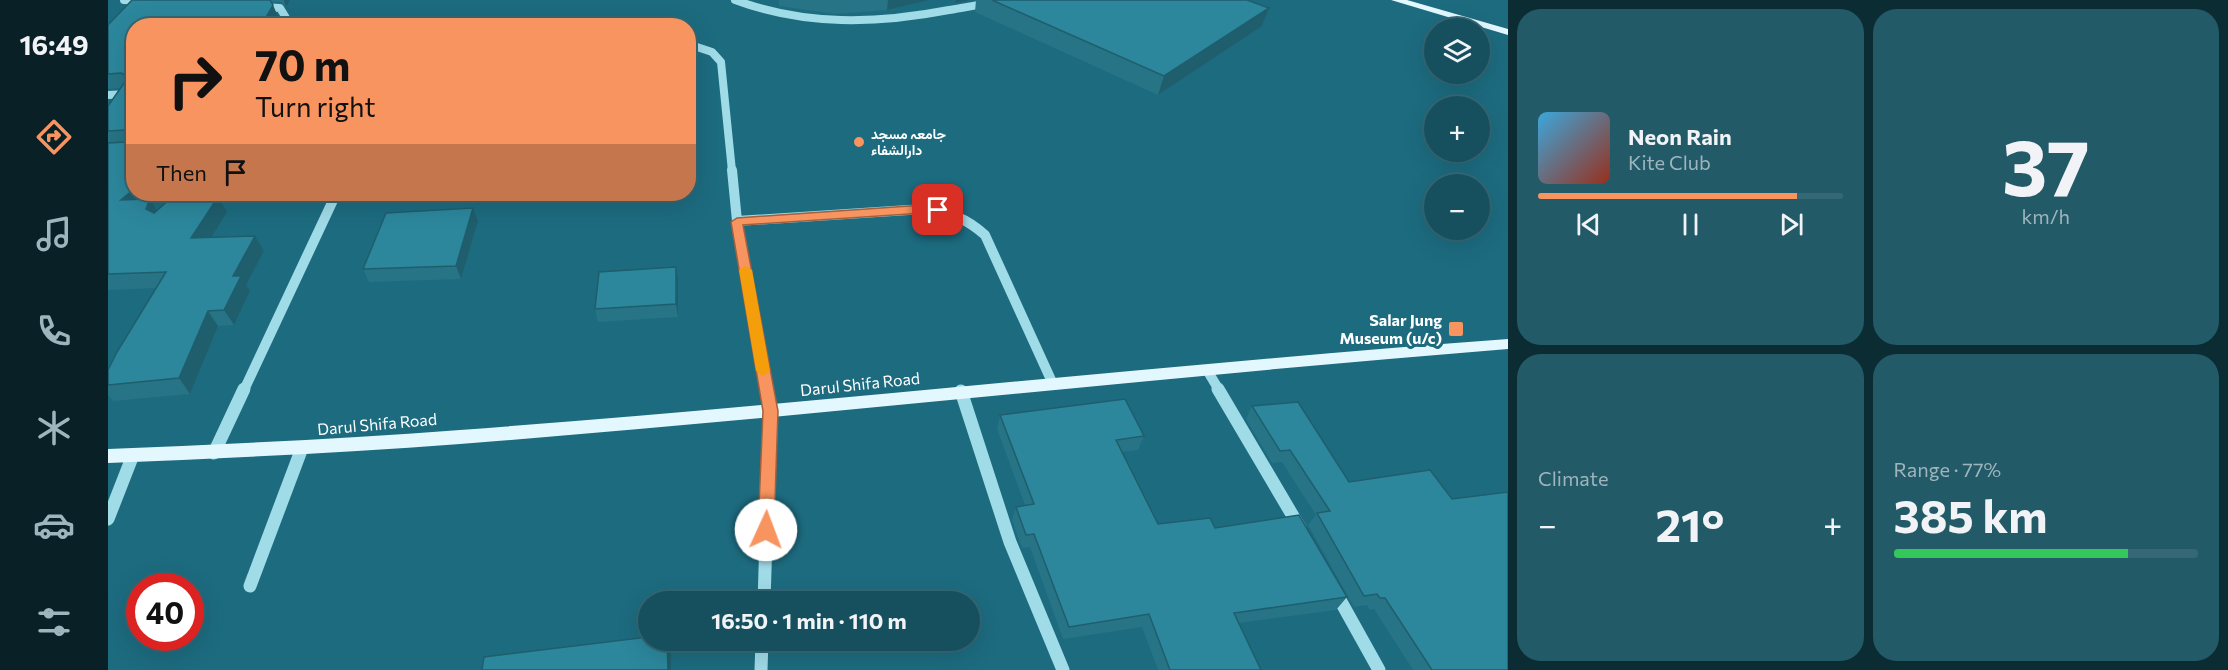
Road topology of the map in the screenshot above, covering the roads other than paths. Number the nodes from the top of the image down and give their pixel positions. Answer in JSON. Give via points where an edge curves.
{"nodes":[{"id":1,"x":124,"y":0,"type":"edge"},
{"id":2,"x":735,"y":0,"type":"edge"},
{"id":3,"x":999,"y":0,"type":"edge"},
{"id":4,"x":1396,"y":0,"type":"edge"},
{"id":5,"x":148,"y":1,"type":"edge"},
{"id":6,"x":256,"y":6,"type":"edge"},
{"id":7,"x":286,"y":18,"type":"edge"},
{"id":8,"x":1508,"y":33,"type":"edge"},
{"id":9,"x":696,"y":47,"type":"edge"},
{"id":10,"x":126,"y":94,"type":"edge"},
{"id":11,"x":108,"y":95,"type":"edge"},
{"id":12,"x":126,"y":99,"type":"edge"},
{"id":13,"x":123,"y":103,"type":"edge"},
{"id":14,"x":183,"y":201,"type":"edge"},
{"id":15,"x":333,"y":201,"type":"edge"},
{"id":16,"x":169,"y":215,"type":"edge"},
{"id":17,"x":737,"y":222,"type":"junction"},
{"id":18,"x":1508,"y":344,"type":"edge"},
{"id":19,"x":1208,"y":370,"type":"junction"},
{"id":20,"x":1052,"y":382,"type":"junction"},
{"id":21,"x":961,"y":391,"type":"junction"},
{"id":22,"x":770,"y":411,"type":"junction"},
{"id":23,"x":302,"y":448,"type":"junction"},
{"id":24,"x":214,"y":453,"type":"junction"},
{"id":25,"x":133,"y":455,"type":"junction"},
{"id":26,"x":108,"y":456,"type":"edge"},
{"id":27,"x":108,"y":519,"type":"edge"},
{"id":28,"x":1306,"y":538,"type":"edge"},
{"id":29,"x":1328,"y":579,"type":"edge"},
{"id":30,"x":250,"y":586,"type":"dead end"},
{"id":31,"x":764,"y":591,"type":"edge"},
{"id":32,"x":762,"y":651,"type":"edge"},
{"id":33,"x":761,"y":670,"type":"edge"},
{"id":34,"x":1063,"y":670,"type":"edge"},
{"id":35,"x":1379,"y":670,"type":"edge"}],
"edges":[{"from":1,"to":5,"type":"street"},
{"from":2,"to":3,"type":"street","via":[[759,10],[811,21],[895,19]]},
{"from":4,"to":8,"type":"main road"},
{"from":6,"to":7,"type":"street","via":[[280,8]]},
{"from":9,"to":17,"type":"street","via":[[712,52],[721,62]]},
{"from":10,"to":11,"type":"street"},
{"from":12,"to":13,"type":"street"},
{"from":14,"to":16,"type":"street"},
{"from":15,"to":24,"type":"street"},
{"from":17,"to":20,"type":"street","via":[[924,209],[951,212],[970,221],[985,235]]},
{"from":17,"to":22,"type":"street"},
{"from":18,"to":19,"type":"main road","name":"Darul Shifa Road"},
{"from":19,"to":20,"type":"main road","name":"Darul Shifa Road"},
{"from":19,"to":28,"type":"street"},
{"from":20,"to":21,"type":"main road","name":"Darul Shifa Road"},
{"from":21,"to":22,"type":"main road","name":"Darul Shifa Road"},
{"from":21,"to":34,"type":"street","via":[[1010,543]]},
{"from":22,"to":23,"type":"main road","name":"Darul Shifa Road"},
{"from":22,"to":31,"type":"street"},
{"from":23,"to":24,"type":"main road","name":"Darul Shifa Road"},
{"from":23,"to":30,"type":"street"},
{"from":24,"to":25,"type":"main road","name":"Darul Shifa Road"},
{"from":25,"to":26,"type":"main road","name":"Darul Shifa Road"},
{"from":25,"to":27,"type":"street"},
{"from":29,"to":35,"type":"street"},
{"from":32,"to":33,"type":"street"}]}
